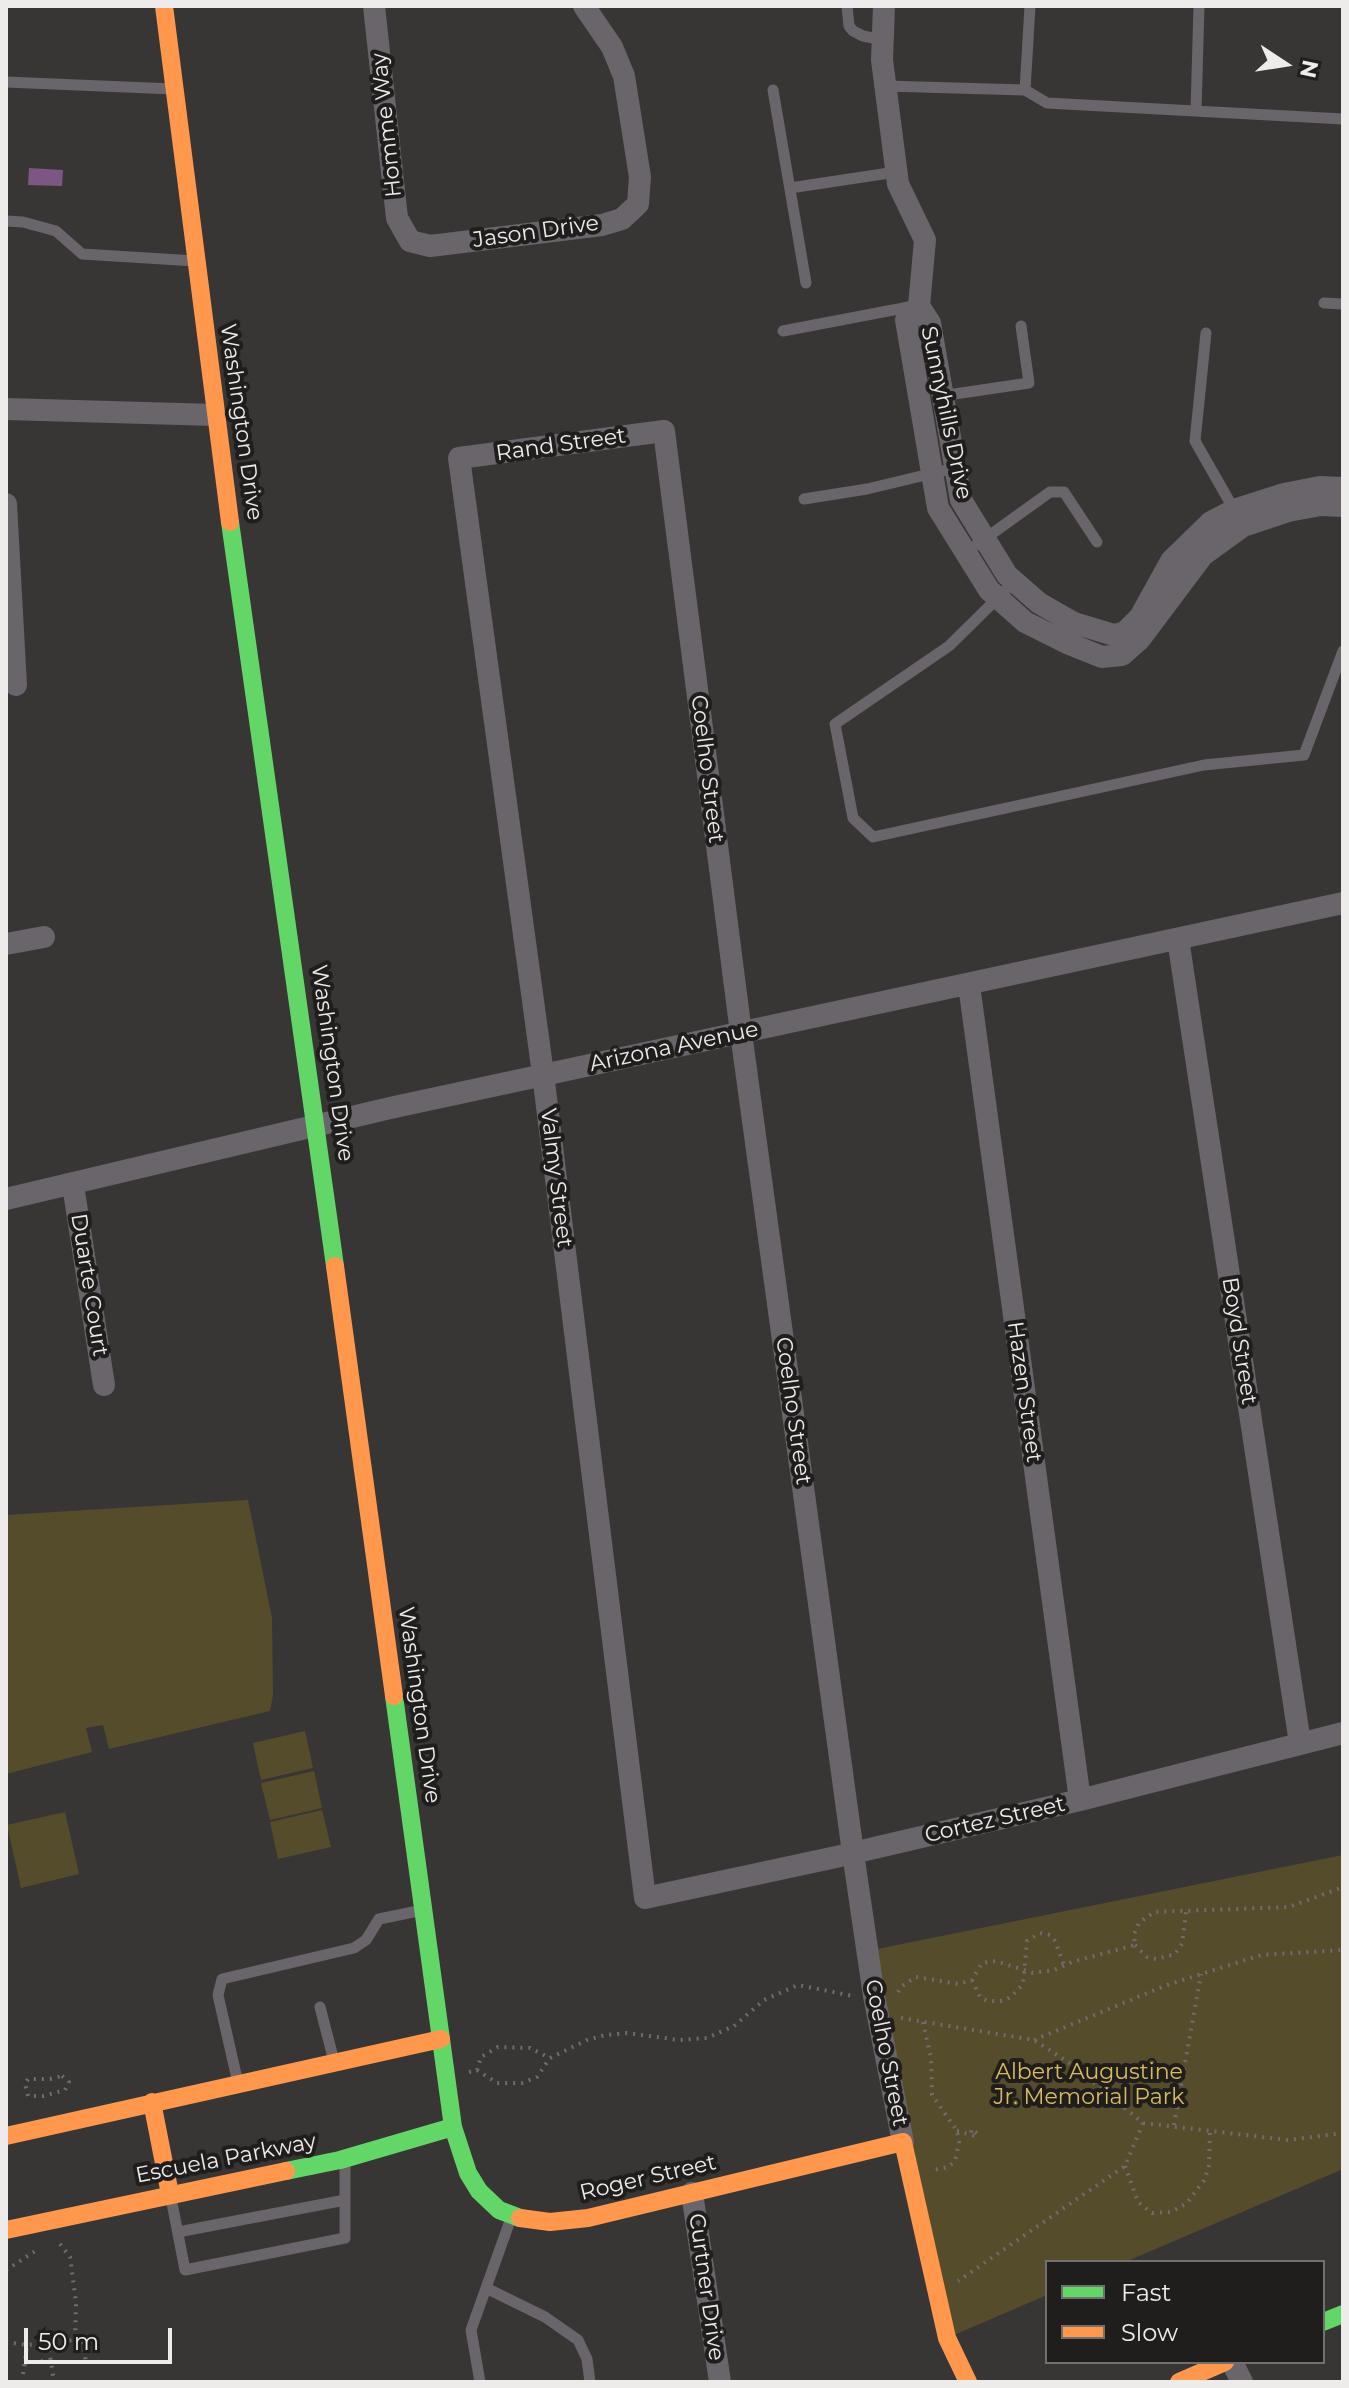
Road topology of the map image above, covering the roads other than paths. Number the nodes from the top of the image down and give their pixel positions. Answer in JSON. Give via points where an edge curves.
{"nodes":[{"id":1,"x":164,"y":6,"type":"edge"},
{"id":2,"x":374,"y":6,"type":"edge"},
{"id":3,"x":584,"y":6,"type":"edge"},
{"id":4,"x":847,"y":6,"type":"edge"},
{"id":5,"x":884,"y":6,"type":"edge"},
{"id":6,"x":1030,"y":6,"type":"edge"},
{"id":7,"x":1199,"y":6,"type":"edge"},
{"id":8,"x":883,"y":40,"type":"junction"},
{"id":9,"x":6,"y":82,"type":"edge"},
{"id":10,"x":885,"y":86,"type":"junction"},
{"id":11,"x":174,"y":89,"type":"junction"},
{"id":12,"x":773,"y":90,"type":"dead end"},
{"id":13,"x":1025,"y":90,"type":"junction"},
{"id":14,"x":1196,"y":111,"type":"junction"},
{"id":15,"x":1343,"y":119,"type":"edge"},
{"id":16,"x":896,"y":172,"type":"junction"},
{"id":17,"x":790,"y":188,"type":"junction"},
{"id":18,"x":6,"y":221,"type":"edge"},
{"id":19,"x":410,"y":241,"type":"joint"},
{"id":20,"x":195,"y":261,"type":"junction"},
{"id":21,"x":806,"y":283,"type":"dead end"},
{"id":22,"x":1324,"y":303,"type":"dead end"},
{"id":23,"x":1343,"y":304,"type":"edge"},
{"id":24,"x":919,"y":306,"type":"junction"},
{"id":25,"x":1021,"y":326,"type":"dead end"},
{"id":26,"x":783,"y":331,"type":"dead end"},
{"id":27,"x":1206,"y":333,"type":"dead end"},
{"id":28,"x":943,"y":396,"type":"junction"},
{"id":29,"x":920,"y":400,"type":"junction"},
{"id":30,"x":6,"y":409,"type":"edge"},
{"id":31,"x":215,"y":415,"type":"junction"},
{"id":32,"x":664,"y":431,"type":"joint"},
{"id":33,"x":459,"y":458,"type":"joint"},
{"id":34,"x":955,"y":468,"type":"junction"},
{"id":35,"x":932,"y":472,"type":"junction"},
{"id":36,"x":1343,"y":488,"type":"edge"},
{"id":37,"x":804,"y":499,"type":"dead end"},
{"id":38,"x":6,"y":504,"type":"edge"},
{"id":39,"x":1343,"y":506,"type":"edge"},
{"id":40,"x":1239,"y":518,"type":"junction"},
{"id":41,"x":985,"y":539,"type":"junction"},
{"id":42,"x":1097,"y":542,"type":"dead end"},
{"id":43,"x":965,"y":553,"type":"junction"},
{"id":44,"x":1015,"y":581,"type":"junction"},
{"id":45,"x":999,"y":599,"type":"junction"},
{"id":46,"x":1343,"y":651,"type":"edge"},
{"id":47,"x":16,"y":685,"type":"dead end"},
{"id":48,"x":1343,"y":903,"type":"edge"},
{"id":49,"x":44,"y":937,"type":"dead end"},
{"id":50,"x":1178,"y":939,"type":"junction"},
{"id":51,"x":6,"y":944,"type":"edge"},
{"id":52,"x":969,"y":985,"type":"junction"},
{"id":53,"x":741,"y":1033,"type":"junction"},
{"id":54,"x":543,"y":1074,"type":"junction"},
{"id":55,"x":316,"y":1125,"type":"junction"},
{"id":56,"x":73,"y":1185,"type":"junction"},
{"id":57,"x":6,"y":1199,"type":"edge"},
{"id":58,"x":104,"y":1385,"type":"dead end"},
{"id":59,"x":1343,"y":1733,"type":"edge"},
{"id":60,"x":1300,"y":1743,"type":"junction"},
{"id":61,"x":1080,"y":1800,"type":"junction"},
{"id":62,"x":853,"y":1853,"type":"junction"},
{"id":63,"x":645,"y":1898,"type":"joint"},
{"id":64,"x":423,"y":1910,"type":"junction"},
{"id":65,"x":320,"y":2007,"type":"dead end"},
{"id":66,"x":441,"y":2039,"type":"junction"},
{"id":67,"x":334,"y":2062,"type":"junction"},
{"id":68,"x":238,"y":2084,"type":"junction"},
{"id":69,"x":152,"y":2102,"type":"junction"},
{"id":70,"x":453,"y":2127,"type":"junction"},
{"id":71,"x":7,"y":2132,"type":"edge"},
{"id":72,"x":903,"y":2142,"type":"junction"},
{"id":73,"x":344,"y":2159,"type":"junction"},
{"id":74,"x":692,"y":2193,"type":"junction"},
{"id":75,"x":170,"y":2194,"type":"junction"},
{"id":76,"x":345,"y":2200,"type":"junction"},
{"id":77,"x":512,"y":2216,"type":"junction"},
{"id":78,"x":6,"y":2230,"type":"edge"},
{"id":79,"x":178,"y":2232,"type":"junction"},
{"id":80,"x":486,"y":2288,"type":"junction"},
{"id":81,"x":1220,"y":2364,"type":"edge"},
{"id":82,"x":1233,"y":2364,"type":"edge"},
{"id":83,"x":480,"y":2382,"type":"edge"},
{"id":84,"x":590,"y":2382,"type":"edge"},
{"id":85,"x":720,"y":2382,"type":"edge"},
{"id":86,"x":968,"y":2382,"type":"edge"},
{"id":87,"x":1179,"y":2382,"type":"edge"},
{"id":88,"x":1242,"y":2382,"type":"edge"}],
"edges":[{"from":1,"to":11,"type":"street","name":"Washington Drive"},
{"from":2,"to":19,"type":"street","name":"Homme Way","via":[[397,218]]},
{"from":3,"to":19,"type":"street","name":"Jason Drive","via":[[624,76],[640,177],[638,204],[622,219],[602,225],[430,246]]},
{"from":4,"to":8,"type":"lane","via":[[853,31]]},
{"from":5,"to":8,"type":"street","name":"Sunnyhills Drive"},
{"from":6,"to":13,"type":"lane"},
{"from":7,"to":14,"type":"lane"},
{"from":8,"to":10,"type":"street","name":"Sunnyhills Drive"},
{"from":9,"to":11,"type":"lane"},
{"from":10,"to":13,"type":"lane"},
{"from":10,"to":16,"type":"street","name":"Sunnyhills Drive"},
{"from":11,"to":20,"type":"street","name":"Washington Drive"},
{"from":12,"to":17,"type":"lane"},
{"from":13,"to":14,"type":"lane","via":[[1047,103]]},
{"from":14,"to":15,"type":"lane"},
{"from":16,"to":17,"type":"lane"},
{"from":16,"to":24,"type":"street","name":"Sunnyhills Drive","via":[[925,240]]},
{"from":17,"to":21,"type":"lane"},
{"from":18,"to":20,"type":"lane","via":[[56,231],[82,254]]},
{"from":20,"to":31,"type":"street","name":"Washington Drive"},
{"from":22,"to":23,"type":"lane"},
{"from":24,"to":26,"type":"lane"},
{"from":24,"to":28,"type":"street","name":"Sunnyhills Drive","via":[[930,323]]},
{"from":24,"to":29,"type":"street","name":"Sunnyhills Drive","via":[[906,320]]},
{"from":25,"to":28,"type":"lane","via":[[1029,383]]},
{"from":27,"to":40,"type":"lane","via":[[1195,441]]},
{"from":28,"to":29,"type":"lane"},
{"from":28,"to":34,"type":"street","name":"Sunnyhills Drive"},
{"from":29,"to":35,"type":"street","name":"Sunnyhills Drive"},
{"from":30,"to":31,"type":"street"},
{"from":31,"to":55,"type":"street","name":"Washington Drive"},
{"from":32,"to":33,"type":"street","name":"Rand Street"},
{"from":32,"to":53,"type":"street","name":"Coelho Street"},
{"from":33,"to":54,"type":"street","name":"Valmy Street"},
{"from":34,"to":35,"type":"lane"},
{"from":34,"to":41,"type":"street","name":"Sunnyhills Drive","via":[[961,500]]},
{"from":35,"to":37,"type":"lane"},
{"from":35,"to":43,"type":"street","name":"Sunnyhills Drive","via":[[938,508]]},
{"from":36,"to":40,"type":"street","name":"Sunnyhills Drive","via":[[1284,494]]},
{"from":38,"to":47,"type":"street"},
{"from":39,"to":40,"type":"street","name":"Sunnyhills Drive"},
{"from":40,"to":44,"type":"street","name":"Sunnyhills Drive","via":[[1211,522],[1190,541],[1125,632],[1114,635],[1074,623],[1039,603]]},
{"from":40,"to":45,"type":"street","name":"Sunnyhills Drive","via":[[1122,655],[1102,657],[1067,643],[1025,622]]},
{"from":41,"to":42,"type":"lane","via":[[1050,492],[1064,492]]},
{"from":41,"to":43,"type":"lane"},
{"from":41,"to":44,"type":"street","name":"Sunnyhills Drive"},
{"from":43,"to":45,"type":"street","name":"Sunnyhills Drive"},
{"from":44,"to":45,"type":"lane"},
{"from":45,"to":46,"type":"lane","via":[[949,646],[835,724],[853,818],[873,837],[1204,765],[1304,755]]},
{"from":48,"to":50,"type":"street","name":"Arizona Avenue"},
{"from":49,"to":51,"type":"street"},
{"from":50,"to":52,"type":"street","name":"Arizona Avenue"},
{"from":50,"to":60,"type":"street","name":"Boyd Street"},
{"from":52,"to":53,"type":"street","name":"Arizona Avenue"},
{"from":52,"to":61,"type":"street","name":"Hazen Street"},
{"from":53,"to":54,"type":"street","name":"Arizona Avenue"},
{"from":53,"to":62,"type":"street","name":"Coelho Street"},
{"from":54,"to":55,"type":"street","name":"Arizona Avenue"},
{"from":54,"to":63,"type":"street","name":"Valmy Street"},
{"from":55,"to":56,"type":"street","name":"Arizona Avenue"},
{"from":55,"to":64,"type":"street","name":"Washington Drive"},
{"from":56,"to":57,"type":"street","name":"Arizona Avenue"},
{"from":56,"to":58,"type":"street","name":"Duarte Court"},
{"from":59,"to":60,"type":"street","name":"Cortez Street"},
{"from":60,"to":61,"type":"street","name":"Cortez Street"},
{"from":61,"to":62,"type":"street","name":"Cortez Street"},
{"from":62,"to":63,"type":"street","name":"Cortez Street"},
{"from":62,"to":72,"type":"street","name":"Coelho Street"},
{"from":64,"to":66,"type":"street","name":"Washington Drive"},
{"from":64,"to":68,"type":"lane","via":[[379,1919],[354,1948],[222,1979],[218,1995]]},
{"from":65,"to":67,"type":"lane"},
{"from":66,"to":67,"type":"street"},
{"from":66,"to":70,"type":"street","name":"Washington Drive"},
{"from":67,"to":68,"type":"street"},
{"from":68,"to":69,"type":"street"},
{"from":69,"to":71,"type":"street"},
{"from":69,"to":75,"type":"street"},
{"from":70,"to":73,"type":"street","name":"Escuela Parkway"},
{"from":70,"to":77,"type":"street","name":"Roger Street","via":[[479,2191]]},
{"from":72,"to":74,"type":"street","name":"Roger Street"},
{"from":72,"to":86,"type":"street","name":"Coelho Street","via":[[947,2338]]},
{"from":73,"to":75,"type":"street","name":"Escuela Parkway"},
{"from":73,"to":76,"type":"lane"},
{"from":74,"to":77,"type":"street","name":"Roger Street","via":[[566,2221]]},
{"from":74,"to":85,"type":"street","name":"Curtner Drive"},
{"from":75,"to":78,"type":"street","name":"Escuela Parkway"},
{"from":75,"to":79,"type":"lane"},
{"from":76,"to":79,"type":"lane"},
{"from":76,"to":79,"type":"lane","via":[[345,2238],[185,2270]]},
{"from":77,"to":80,"type":"lane"},
{"from":80,"to":83,"type":"lane","via":[[471,2330]]},
{"from":80,"to":84,"type":"lane","via":[[578,2340]]},
{"from":81,"to":87,"type":"street"},
{"from":82,"to":88,"type":"street"}]}
